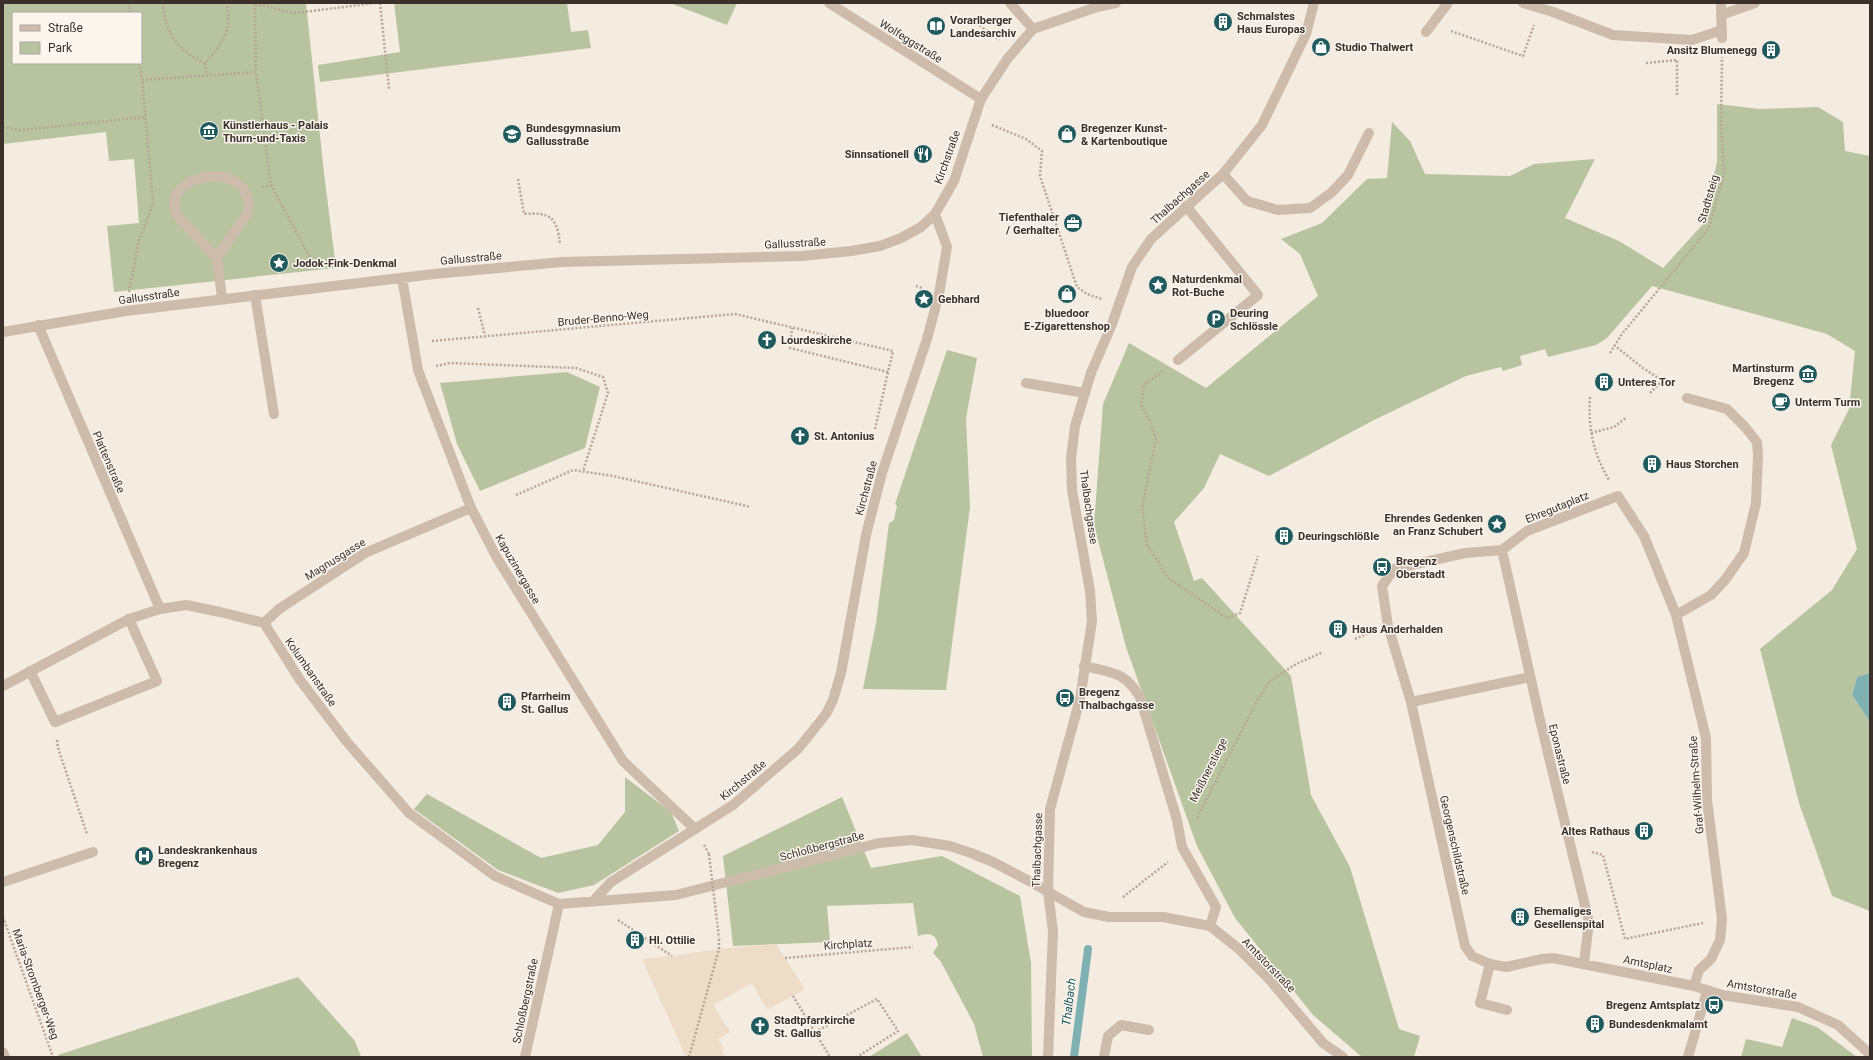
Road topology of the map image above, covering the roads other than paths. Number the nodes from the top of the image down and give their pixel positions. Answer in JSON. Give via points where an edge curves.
{"nodes":[{"id":1,"x":828,"y":3,"type":"edge"},
{"id":2,"x":1010,"y":3,"type":"edge"},
{"id":3,"x":1116,"y":3,"type":"edge"},
{"id":4,"x":1314,"y":3,"type":"edge"},
{"id":5,"x":1448,"y":3,"type":"edge"},
{"id":6,"x":1523,"y":3,"type":"edge"},
{"id":7,"x":1721,"y":3,"type":"edge"},
{"id":8,"x":1755,"y":3,"type":"edge"},
{"id":9,"x":1721,"y":15,"type":"junction"},
{"id":10,"x":1429,"y":28,"type":"road end"},
{"id":11,"x":1033,"y":29,"type":"junction"},
{"id":12,"x":981,"y":99,"type":"junction"},
{"id":13,"x":1369,"y":133,"type":"dead end"},
{"id":14,"x":1223,"y":174,"type":"junction"},
{"id":15,"x":1186,"y":206,"type":"junction"},
{"id":16,"x":935,"y":214,"type":"junction"},
{"id":17,"x":217,"y":258,"type":"junction"},
{"id":18,"x":402,"y":278,"type":"junction"},
{"id":19,"x":255,"y":295,"type":"junction"},
{"id":20,"x":222,"y":298,"type":"junction"},
{"id":21,"x":38,"y":325,"type":"junction"},
{"id":22,"x":3,"y":332,"type":"edge"},
{"id":23,"x":1178,"y":360,"type":"road end"},
{"id":24,"x":1026,"y":383,"type":"dead end"},
{"id":25,"x":1085,"y":393,"type":"junction"},
{"id":26,"x":1687,"y":398,"type":"dead end"},
{"id":27,"x":274,"y":414,"type":"dead end"},
{"id":28,"x":1618,"y":496,"type":"joint"},
{"id":29,"x":470,"y":508,"type":"junction"},
{"id":30,"x":1502,"y":550,"type":"junction"},
{"id":31,"x":160,"y":609,"type":"junction"},
{"id":32,"x":1676,"y":615,"type":"junction"},
{"id":33,"x":129,"y":619,"type":"junction"},
{"id":34,"x":264,"y":623,"type":"junction"},
{"id":35,"x":1084,"y":666,"type":"junction"},
{"id":36,"x":30,"y":671,"type":"junction"},
{"id":37,"x":1530,"y":677,"type":"junction"},
{"id":38,"x":3,"y":686,"type":"edge"},
{"id":39,"x":1411,"y":702,"type":"junction"},
{"id":40,"x":695,"y":829,"type":"junction"},
{"id":41,"x":93,"y":852,"type":"road end"},
{"id":42,"x":3,"y":882,"type":"edge"},
{"id":43,"x":1048,"y":892,"type":"junction"},
{"id":44,"x":594,"y":900,"type":"junction"},
{"id":45,"x":558,"y":904,"type":"junction"},
{"id":46,"x":1210,"y":926,"type":"junction"},
{"id":47,"x":1584,"y":963,"type":"junction"},
{"id":48,"x":1490,"y":964,"type":"junction"},
{"id":49,"x":1694,"y":986,"type":"junction"},
{"id":50,"x":1707,"y":991,"type":"junction"},
{"id":51,"x":1507,"y":1010,"type":"dead end"},
{"id":52,"x":1149,"y":1030,"type":"dead end"},
{"id":53,"x":3,"y":1052,"type":"edge"},
{"id":54,"x":1870,"y":1054,"type":"edge"},
{"id":55,"x":5,"y":1057,"type":"edge"},
{"id":56,"x":525,"y":1057,"type":"edge"},
{"id":57,"x":1048,"y":1057,"type":"edge"},
{"id":58,"x":1104,"y":1057,"type":"edge"},
{"id":59,"x":1343,"y":1057,"type":"edge"},
{"id":60,"x":1688,"y":1057,"type":"edge"}],
"edges":[{"from":1,"to":12,"type":"street","name":"Wolfeggstraße"},
{"from":2,"to":11,"type":"street"},
{"from":3,"to":11,"type":"street"},
{"from":4,"to":14,"type":"street","name":"Thalbachgasse","via":[[1306,34],[1262,124]]},
{"from":5,"to":10,"type":"street"},
{"from":6,"to":9,"type":"street","via":[[1613,35],[1692,40],[1722,34]]},
{"from":7,"to":9,"type":"street"},
{"from":8,"to":9,"type":"street"},
{"from":11,"to":12,"type":"street","name":"Kirchstraße","via":[[1008,58]]},
{"from":12,"to":16,"type":"street","name":"Kirchstraße","via":[[954,181]]},
{"from":13,"to":14,"type":"street","via":[[1348,175],[1331,193],[1310,208],[1278,210],[1248,201]]},
{"from":14,"to":15,"type":"street","name":"Thalbachgasse"},
{"from":15,"to":23,"type":"street","via":[[1258,295]]},
{"from":15,"to":25,"type":"street","name":"Thalbachgasse","via":[[1151,238],[1132,266],[1112,324],[1090,373]]},
{"from":16,"to":18,"type":"street","name":"Gallusstraße","via":[[921,227],[901,238],[880,246],[851,251],[802,256],[562,262]]},
{"from":16,"to":40,"type":"street","name":"Kirchstraße","via":[[947,247],[939,294],[927,339],[882,473],[866,535],[834,700],[798,748],[733,805]]},
{"from":17,"to":17,"type":"street","via":[[178,217],[174,208],[174,201],[188,184],[209,176],[220,176],[238,184],[244,189],[249,203],[248,212]]},
{"from":17,"to":20,"type":"street"},
{"from":18,"to":19,"type":"street","name":"Gallusstraße"},
{"from":18,"to":29,"type":"street","name":"Kapuzinergasse","via":[[418,370]]},
{"from":19,"to":20,"type":"street","name":"Gallusstraße"},
{"from":19,"to":27,"type":"street"},
{"from":20,"to":21,"type":"street","name":"Gallusstraße"},
{"from":21,"to":22,"type":"street","name":"Gallusstraße"},
{"from":21,"to":31,"type":"street","name":"Plattenstraße"},
{"from":24,"to":25,"type":"street"},
{"from":25,"to":35,"type":"street","name":"Thalbachgasse","via":[[1075,426],[1071,460],[1072,490],[1090,591],[1092,621]]},
{"from":26,"to":32,"type":"street","via":[[1726,409],[1757,442],[1756,496],[1744,554],[1710,595]]},
{"from":28,"to":30,"type":"street","name":"Ehregutaplatz","via":[[1527,531]]},
{"from":28,"to":32,"type":"street","name":"Graf-Wilhelm-Straße","via":[[1644,536]]},
{"from":29,"to":34,"type":"street","name":"Magnusgasse","via":[[365,553],[279,609]]},
{"from":29,"to":40,"type":"street","name":"Kapuzinergasse","via":[[518,594],[623,761]]},
{"from":30,"to":37,"type":"street","name":"Eponastraße"},
{"from":30,"to":39,"type":"street","name":"Georgenschildstraße","via":[[1464,553],[1394,569],[1382,586],[1388,626]]},
{"from":31,"to":33,"type":"street"},
{"from":31,"to":34,"type":"street","via":[[186,605]]},
{"from":32,"to":49,"type":"street","name":"Graf-Wilhelm-Straße","via":[[1706,738],[1707,800],[1722,919],[1720,940],[1711,958],[1699,970]]},
{"from":33,"to":36,"type":"street"},
{"from":33,"to":36,"type":"street","via":[[157,681],[55,722]]},
{"from":34,"to":45,"type":"street","name":"Kolumbanstraße","via":[[300,680],[347,742],[409,813],[495,876]]},
{"from":35,"to":43,"type":"street","name":"Thalbachgasse","via":[[1080,699],[1050,809]]},
{"from":35,"to":46,"type":"street","via":[[1120,674],[1140,697],[1177,820],[1182,847],[1216,907]]},
{"from":36,"to":38,"type":"street"},
{"from":37,"to":39,"type":"street"},
{"from":37,"to":47,"type":"street","name":"Eponastraße","via":[[1589,922]]},
{"from":39,"to":48,"type":"street","name":"Georgenschildstraße","via":[[1465,946],[1472,956]]},
{"from":40,"to":44,"type":"street","name":"Kirchstraße","via":[[611,882]]},
{"from":41,"to":42,"type":"street"},
{"from":43,"to":44,"type":"street","name":"Schloßbergstraße","via":[[971,853],[950,846],[912,840],[879,843],[676,894]]},
{"from":43,"to":46,"type":"street","name":"Amtstorstraße","via":[[1084,912],[1109,917],[1164,917]]},
{"from":43,"to":57,"type":"street","name":"Thalbachgasse","via":[[1053,931]]},
{"from":44,"to":45,"type":"street"},
{"from":45,"to":56,"type":"street","name":"Schloßbergstraße"},
{"from":46,"to":59,"type":"street","name":"Amtstorstraße","via":[[1239,948],[1323,1043]]},
{"from":47,"to":48,"type":"street","name":"Georgenschildstraße","via":[[1553,958],[1506,967]]},
{"from":47,"to":49,"type":"street","name":"Amtsplatz"},
{"from":48,"to":51,"type":"street","via":[[1480,1003]]},
{"from":49,"to":50,"type":"street","name":"Amtsplatz"},
{"from":50,"to":54,"type":"street","name":"Amtstorstraße","via":[[1798,1008],[1838,1025]]},
{"from":50,"to":60,"type":"street"},
{"from":52,"to":58,"type":"street","via":[[1121,1025],[1108,1036]]},
{"from":53,"to":55,"type":"street"}]}
